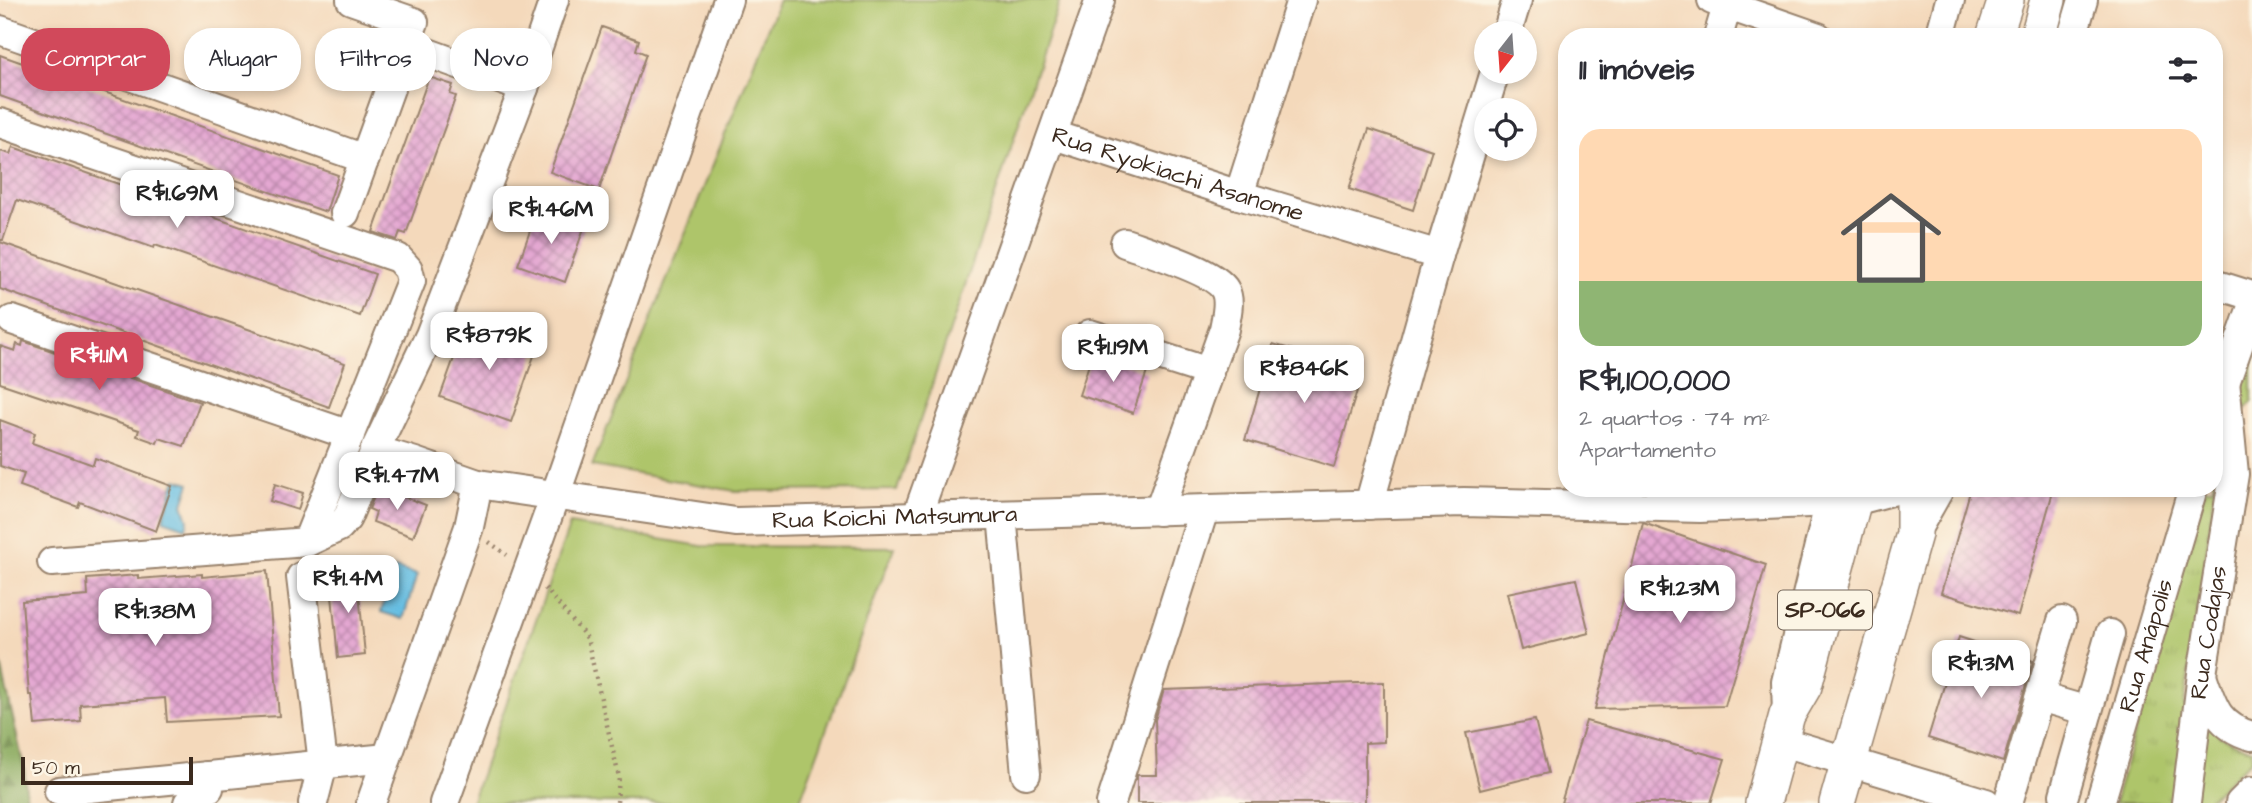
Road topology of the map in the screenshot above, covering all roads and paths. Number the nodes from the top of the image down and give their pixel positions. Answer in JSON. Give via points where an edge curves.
{"nodes":[{"id":1,"x":351,"y":0,"type":"edge"},
{"id":2,"x":554,"y":0,"type":"edge"},
{"id":3,"x":728,"y":0,"type":"edge"},
{"id":4,"x":1100,"y":0,"type":"edge"},
{"id":5,"x":1301,"y":0,"type":"edge"},
{"id":6,"x":1517,"y":0,"type":"edge"},
{"id":7,"x":1950,"y":0,"type":"edge"},
{"id":8,"x":2006,"y":0,"type":"edge"},
{"id":9,"x":2048,"y":0,"type":"edge"},
{"id":10,"x":2083,"y":0,"type":"edge"},
{"id":11,"x":1720,"y":3,"type":"edge"},
{"id":12,"x":1511,"y":21,"type":"edge"},
{"id":13,"x":413,"y":28,"type":"edge"},
{"id":14,"x":544,"y":28,"type":"edge"},
{"id":15,"x":1719,"y":28,"type":"edge"},
{"id":16,"x":1792,"y":28,"type":"edge"},
{"id":17,"x":1942,"y":28,"type":"edge"},
{"id":18,"x":1997,"y":28,"type":"edge"},
{"id":19,"x":2040,"y":28,"type":"edge"},
{"id":20,"x":2075,"y":28,"type":"edge"},
{"id":21,"x":0,"y":30,"type":"edge"},
{"id":22,"x":1491,"y":84,"type":"edge"},
{"id":23,"x":389,"y":91,"type":"edge"},
{"id":24,"x":523,"y":91,"type":"edge"},
{"id":25,"x":0,"y":123,"type":"edge"},
{"id":26,"x":1054,"y":135,"type":"junction"},
{"id":27,"x":365,"y":159,"type":"junction"},
{"id":28,"x":1239,"y":195,"type":"junction"},
{"id":29,"x":345,"y":213,"type":"dead end"},
{"id":30,"x":1125,"y":243,"type":"dead end"},
{"id":31,"x":1438,"y":255,"type":"junction"},
{"id":32,"x":2223,"y":287,"type":"edge"},
{"id":33,"x":2252,"y":296,"type":"edge"},
{"id":34,"x":2252,"y":307,"type":"edge"},
{"id":35,"x":12,"y":320,"type":"dead end"},
{"id":36,"x":1090,"y":334,"type":"dead end"},
{"id":37,"x":1209,"y":372,"type":"junction"},
{"id":38,"x":2225,"y":381,"type":"junction"},
{"id":39,"x":2223,"y":388,"type":"edge"},
{"id":40,"x":350,"y":435,"type":"junction"},
{"id":41,"x":375,"y":450,"type":"junction"},
{"id":42,"x":2243,"y":465,"type":"edge"},
{"id":43,"x":478,"y":484,"type":"junction"},
{"id":44,"x":555,"y":496,"type":"junction"},
{"id":45,"x":1583,"y":497,"type":"edge"},
{"id":46,"x":1838,"y":497,"type":"edge"},
{"id":47,"x":1926,"y":497,"type":"edge"},
{"id":48,"x":2190,"y":497,"type":"edge"},
{"id":49,"x":1369,"y":505,"type":"junction"},
{"id":50,"x":1204,"y":510,"type":"junction"},
{"id":51,"x":1159,"y":511,"type":"junction"},
{"id":52,"x":1002,"y":515,"type":"junction"},
{"id":53,"x":917,"y":516,"type":"junction"},
{"id":54,"x":469,"y":527,"type":"junction"},
{"id":55,"x":307,"y":542,"type":"junction"},
{"id":56,"x":52,"y":562,"type":"dead end"},
{"id":57,"x":527,"y":569,"type":"junction"},
{"id":58,"x":301,"y":577,"type":"dead end"},
{"id":59,"x":2062,"y":621,"type":"dead end"},
{"id":60,"x":2110,"y":634,"type":"dead end"},
{"id":61,"x":2202,"y":674,"type":"junction"},
{"id":62,"x":2040,"y":696,"type":"junction"},
{"id":63,"x":2088,"y":710,"type":"junction"},
{"id":64,"x":1784,"y":728,"type":"junction"},
{"id":65,"x":2252,"y":736,"type":"edge"},
{"id":66,"x":387,"y":758,"type":"junction"},
{"id":67,"x":1849,"y":763,"type":"junction"},
{"id":68,"x":323,"y":764,"type":"junction"},
{"id":69,"x":1026,"y":774,"type":"dead end"},
{"id":70,"x":207,"y":776,"type":"junction"},
{"id":71,"x":59,"y":791,"type":"dead end"},
{"id":72,"x":2252,"y":791,"type":"edge"},
{"id":73,"x":2064,"y":795,"type":"dead end"},
{"id":74,"x":188,"y":803,"type":"edge"},
{"id":75,"x":313,"y":803,"type":"edge"},
{"id":76,"x":371,"y":803,"type":"edge"},
{"id":77,"x":444,"y":803,"type":"edge"},
{"id":78,"x":617,"y":803,"type":"edge"},
{"id":79,"x":1111,"y":803,"type":"edge"},
{"id":80,"x":1763,"y":803,"type":"edge"},
{"id":81,"x":1837,"y":803,"type":"edge"},
{"id":82,"x":1986,"y":803,"type":"edge"},
{"id":83,"x":2008,"y":803,"type":"edge"},
{"id":84,"x":2100,"y":803,"type":"edge"},
{"id":85,"x":2186,"y":803,"type":"edge"},
{"id":86,"x":2240,"y":803,"type":"edge"}],
"edges":[{"from":1,"to":13,"type":"street","via":[[415,22]]},
{"from":2,"to":14,"type":"street"},
{"from":3,"to":44,"type":"street"},
{"from":4,"to":26,"type":"street","name":"Rua Ryokiachi Asanome"},
{"from":5,"to":28,"type":"street"},
{"from":6,"to":12,"type":"street"},
{"from":7,"to":17,"type":"street"},
{"from":8,"to":18,"type":"main road"},
{"from":9,"to":19,"type":"main road"},
{"from":10,"to":20,"type":"street"},
{"from":11,"to":15,"type":"street"},
{"from":11,"to":16,"type":"street"},
{"from":21,"to":27,"type":"street"},
{"from":22,"to":31,"type":"street"},
{"from":23,"to":27,"type":"street"},
{"from":24,"to":41,"type":"street","via":[[430,335]]},
{"from":25,"to":40,"type":"street","via":[[398,258],[411,281]]},
{"from":26,"to":28,"type":"street","name":"Rua Ryokiachi Asanome"},
{"from":26,"to":53,"type":"street"},
{"from":27,"to":29,"type":"street"},
{"from":28,"to":31,"type":"street","name":"Rua Ryokiachi Asanome"},
{"from":30,"to":37,"type":"street","via":[[1194,269],[1225,290],[1224,329]]},
{"from":31,"to":49,"type":"street"},
{"from":32,"to":33,"type":"street"},
{"from":34,"to":38,"type":"street"},
{"from":35,"to":40,"type":"street"},
{"from":36,"to":37,"type":"street"},
{"from":37,"to":51,"type":"street"},
{"from":38,"to":39,"type":"street"},
{"from":38,"to":42,"type":"street","name":"Rua Codajas"},
{"from":40,"to":55,"type":"street"},
{"from":41,"to":43,"type":"street","name":"Rua Koichi Matsumura"},
{"from":41,"to":55,"type":"street","via":[[347,518],[339,527]]},
{"from":42,"to":61,"type":"street","name":"Rua Codajas"},
{"from":43,"to":44,"type":"street","name":"Rua Koichi Matsumura"},
{"from":43,"to":54,"type":"street"},
{"from":44,"to":53,"type":"street","name":"Rua Koichi Matsumura","via":[[736,522]]},
{"from":44,"to":57,"type":"street"},
{"from":45,"to":46,"type":"street","name":"Rua Koichi Matsumura","via":[[1700,508]]},
{"from":45,"to":49,"type":"street","name":"Rua Koichi Matsumura"},
{"from":46,"to":64,"type":"main road","number":"SP-066","via":[[1804,686]]},
{"from":47,"to":67,"type":"main road","number":"SP-066"},
{"from":48,"to":84,"type":"street","name":"Rua Anápolis"},
{"from":49,"to":50,"type":"street","name":"Rua Koichi Matsumura"},
{"from":50,"to":51,"type":"street","name":"Rua Koichi Matsumura"},
{"from":50,"to":79,"type":"street"},
{"from":51,"to":52,"type":"street","name":"Rua Koichi Matsumura"},
{"from":52,"to":53,"type":"street","name":"Rua Koichi Matsumura"},
{"from":52,"to":69,"type":"street"},
{"from":54,"to":57,"type":"path"},
{"from":54,"to":66,"type":"street"},
{"from":55,"to":56,"type":"street"},
{"from":57,"to":77,"type":"street"},
{"from":57,"to":78,"type":"path","via":[[587,638],[619,777]]},
{"from":58,"to":68,"type":"street"},
{"from":59,"to":62,"type":"street"},
{"from":60,"to":63,"type":"street"},
{"from":61,"to":65,"type":"street","via":[[2213,707],[2226,726]]},
{"from":61,"to":85,"type":"street","name":"Rua Codajas"},
{"from":62,"to":63,"type":"street"},
{"from":62,"to":83,"type":"street"},
{"from":63,"to":73,"type":"street"},
{"from":64,"to":67,"type":"street"},
{"from":64,"to":80,"type":"main road","number":"SP-066"},
{"from":66,"to":68,"type":"street"},
{"from":66,"to":76,"type":"street"},
{"from":67,"to":81,"type":"main road","number":"SP-066"},
{"from":67,"to":82,"type":"street"},
{"from":68,"to":70,"type":"street"},
{"from":68,"to":75,"type":"street"},
{"from":70,"to":71,"type":"street"},
{"from":70,"to":74,"type":"street","via":[[209,788]]},
{"from":72,"to":86,"type":"street"}]}
